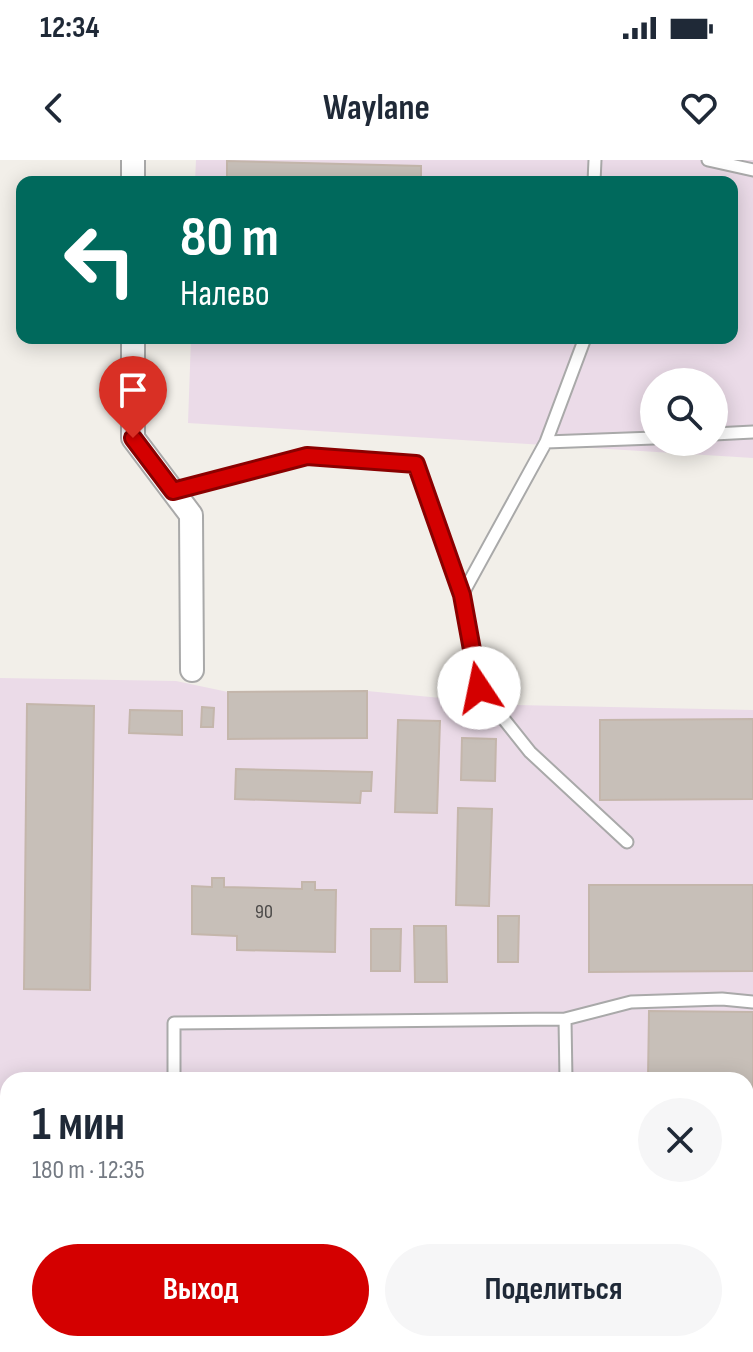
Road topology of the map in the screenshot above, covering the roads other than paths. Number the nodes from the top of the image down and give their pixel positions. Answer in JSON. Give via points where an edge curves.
{"nodes":[{"id":1,"x":708,"y":160,"type":"edge"},
{"id":2,"x":753,"y":170,"type":"edge"},
{"id":3,"x":133,"y":344,"type":"edge"},
{"id":4,"x":583,"y":344,"type":"edge"},
{"id":5,"x":753,"y":432,"type":"edge"},
{"id":6,"x":728,"y":433,"type":"edge"},
{"id":7,"x":640,"y":439,"type":"edge"},
{"id":8,"x":546,"y":442,"type":"junction"},
{"id":9,"x":173,"y":491,"type":"junction"},
{"id":10,"x":462,"y":595,"type":"junction"},
{"id":11,"x":192,"y":670,"type":"dead end"},
{"id":12,"x":627,"y":842,"type":"dead end"},
{"id":13,"x":753,"y":1002,"type":"edge"},
{"id":14,"x":565,"y":1019,"type":"junction"},
{"id":15,"x":174,"y":1072,"type":"edge"},
{"id":16,"x":566,"y":1072,"type":"edge"}],
"edges":[{"from":1,"to":2,"type":"lane"},
{"from":3,"to":9,"type":"street","via":[[133,438]]},
{"from":4,"to":8,"type":"lane"},
{"from":5,"to":6,"type":"lane"},
{"from":7,"to":8,"type":"lane"},
{"from":8,"to":10,"type":"lane"},
{"from":9,"to":10,"type":"lane","via":[[307,456],[416,464]]},
{"from":9,"to":11,"type":"street","via":[[191,515]]},
{"from":10,"to":12,"type":"lane","via":[[479,688],[530,752]]},
{"from":13,"to":14,"type":"lane","via":[[631,1002]]},
{"from":14,"to":15,"type":"lane","via":[[174,1023]]},
{"from":14,"to":16,"type":"lane"}]}
